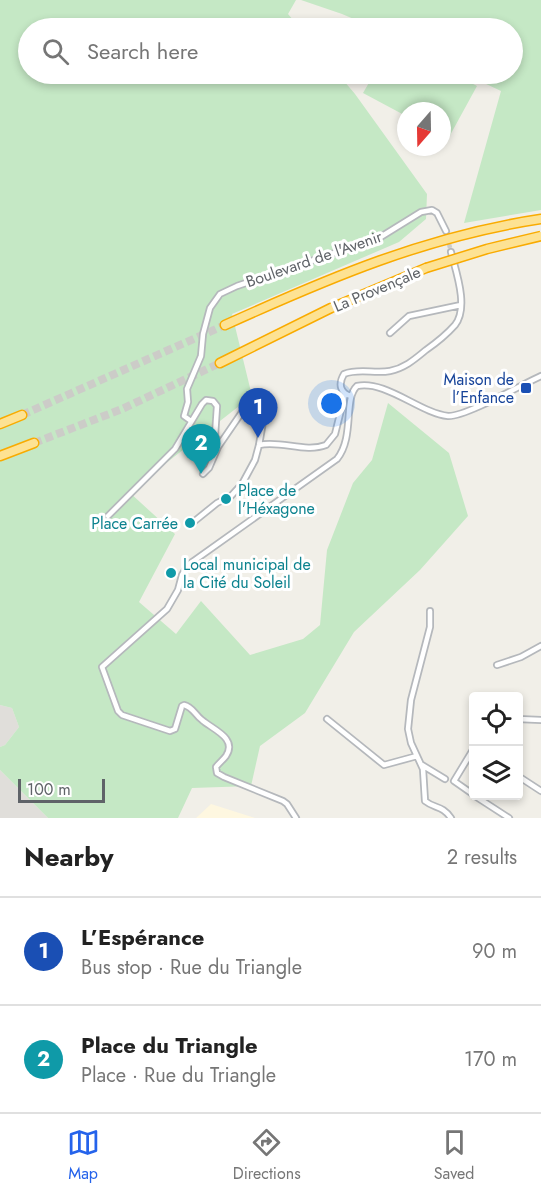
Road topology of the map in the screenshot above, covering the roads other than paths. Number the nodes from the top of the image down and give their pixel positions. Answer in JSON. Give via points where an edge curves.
{"nodes":[{"id":1,"x":541,"y":219,"type":"edge"},
{"id":2,"x":446,"y":231,"type":"tunnel mouth"},
{"id":3,"x":541,"y":236,"type":"edge"},
{"id":4,"x":451,"y":252,"type":"tunnel mouth"},
{"id":5,"x":461,"y":305,"type":"junction"},
{"id":6,"x":225,"y":325,"type":"tunnel mouth"},
{"id":7,"x":390,"y":333,"type":"dead end"},
{"id":8,"x":220,"y":363,"type":"tunnel mouth"},
{"id":9,"x":541,"y":376,"type":"edge"},
{"id":10,"x":340,"y":383,"type":"junction"},
{"id":11,"x":354,"y":390,"type":"junction"},
{"id":12,"x":345,"y":394,"type":"junction"},
{"id":13,"x":351,"y":396,"type":"junction"},
{"id":14,"x":22,"y":415,"type":"tunnel mouth"},
{"id":15,"x":190,"y":422,"type":"junction"},
{"id":16,"x":0,"y":424,"type":"edge"},
{"id":17,"x":34,"y":443,"type":"tunnel mouth"},
{"id":18,"x":220,"y":444,"type":"junction"},
{"id":19,"x":259,"y":445,"type":"junction"},
{"id":20,"x":0,"y":456,"type":"edge"},
{"id":21,"x":202,"y":474,"type":"dead end"},
{"id":22,"x":108,"y":516,"type":"dead end"},
{"id":23,"x":191,"y":524,"type":"dead end"},
{"id":24,"x":430,"y":611,"type":"dead end"},
{"id":25,"x":541,"y":646,"type":"edge"},
{"id":26,"x":497,"y":664,"type":"dead end"},
{"id":27,"x":327,"y":719,"type":"dead end"},
{"id":28,"x":523,"y":719,"type":"edge"},
{"id":29,"x":541,"y":720,"type":"edge"},
{"id":30,"x":417,"y":756,"type":"junction"},
{"id":31,"x":469,"y":756,"type":"edge"},
{"id":32,"x":422,"y":765,"type":"junction"},
{"id":33,"x":445,"y":778,"type":"dead end"},
{"id":34,"x":523,"y":779,"type":"edge"},
{"id":35,"x":541,"y":791,"type":"edge"},
{"id":36,"x":469,"y":792,"type":"edge"},
{"id":37,"x":482,"y":800,"type":"edge"},
{"id":38,"x":296,"y":818,"type":"edge"},
{"id":39,"x":451,"y":818,"type":"edge"},
{"id":40,"x":509,"y":818,"type":"edge"}],
"edges":[{"from":1,"to":6,"type":"highway","name":"La Provençale","via":[[462,235],[392,255]]},
{"from":2,"to":15,"type":"street","name":"Boulevard de l'Avenir","via":[[437,213],[421,212],[379,238],[237,286],[215,300],[203,334],[201,356],[187,389],[184,416]]},
{"from":3,"to":8,"type":"highway","name":"La Provençale","bridge":true,"via":[[426,268],[331,308]]},
{"from":4,"to":5,"type":"street"},
{"from":5,"to":7,"type":"street","via":[[409,316]]},
{"from":5,"to":10,"type":"street","via":[[455,325],[407,365],[391,371],[347,372]]},
{"from":9,"to":11,"type":"street","via":[[455,416],[439,414],[377,388],[362,385]]},
{"from":10,"to":11,"type":"street"},
{"from":10,"to":12,"type":"street"},
{"from":11,"to":13,"type":"street"},
{"from":12,"to":13,"type":"street"},
{"from":12,"to":19,"type":"street","via":[[334,434],[326,445]]},
{"from":13,"to":38,"type":"street","via":[[348,435],[337,459],[188,564],[167,609],[102,668],[122,715],[170,731],[175,729],[182,706],[189,706],[228,743],[228,753],[216,767],[217,773],[283,801]]},
{"from":14,"to":16,"type":"highway"},
{"from":15,"to":18,"type":"street","via":[[204,401],[216,403],[215,436]]},
{"from":15,"to":22,"type":"street","via":[[175,449]]},
{"from":17,"to":20,"type":"highway"},
{"from":18,"to":19,"type":"street","via":[[246,407],[255,403],[264,411]]},
{"from":18,"to":21,"type":"street"},
{"from":19,"to":23,"type":"street","via":[[242,484]]},
{"from":24,"to":30,"type":"street","via":[[408,729]]},
{"from":25,"to":26,"type":"street"},
{"from":27,"to":30,"type":"street","via":[[384,765]]},
{"from":28,"to":29,"type":"street"},
{"from":30,"to":32,"type":"street"},
{"from":31,"to":36,"type":"street","via":[[454,781]]},
{"from":32,"to":33,"type":"street"},
{"from":32,"to":39,"type":"street","via":[[425,801],[441,807]]},
{"from":34,"to":35,"type":"street"},
{"from":37,"to":40,"type":"street"}]}
